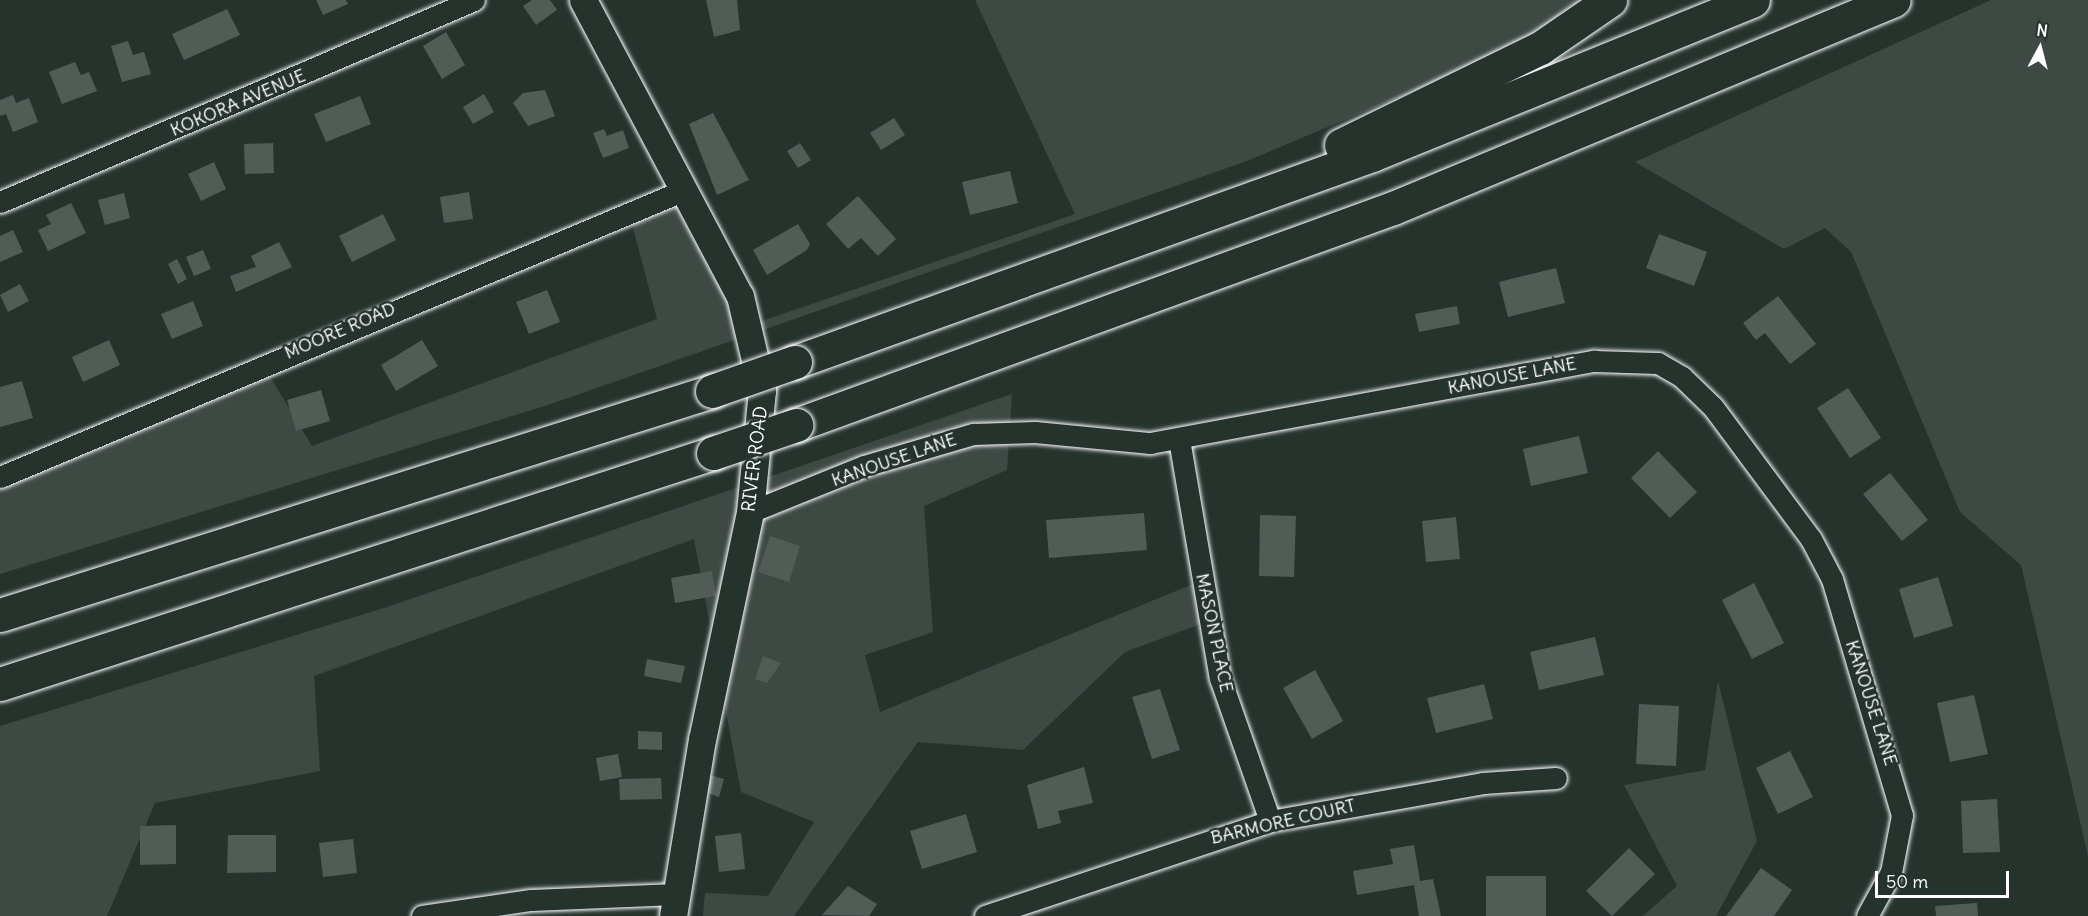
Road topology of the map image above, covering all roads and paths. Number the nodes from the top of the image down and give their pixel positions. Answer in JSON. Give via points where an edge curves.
{"nodes":[{"id":1,"x":474,"y":0,"type":"edge"},
{"id":2,"x":583,"y":0,"type":"edge"},
{"id":3,"x":1610,"y":0,"type":"edge"},
{"id":4,"x":1753,"y":0,"type":"edge"},
{"id":5,"x":1894,"y":0,"type":"edge"},
{"id":6,"x":682,"y":191,"type":"junction"},
{"id":7,"x":0,"y":202,"type":"edge"},
{"id":8,"x":1130,"y":246,"type":"junction"},
{"id":9,"x":1179,"y":439,"type":"junction"},
{"id":10,"x":0,"y":477,"type":"edge"},
{"id":11,"x":750,"y":512,"type":"junction"},
{"id":12,"x":0,"y":615,"type":"edge"},
{"id":13,"x":0,"y":684,"type":"edge"},
{"id":14,"x":1556,"y":778,"type":"dead end"},
{"id":15,"x":1270,"y":821,"type":"junction"},
{"id":16,"x":675,"y":905,"type":"edge"},
{"id":17,"x":422,"y":916,"type":"edge"},
{"id":18,"x":985,"y":916,"type":"edge"},
{"id":19,"x":1867,"y":916,"type":"edge"}],
"edges":[{"from":1,"to":7,"type":"street","name":"KOKORA AVENUE"},
{"from":2,"to":6,"type":"street","name":"RIVER ROAD"},
{"from":3,"to":8,"type":"highway","via":[[1572,30],[1487,75]]},
{"from":4,"to":8,"type":"highway","via":[[1383,151]]},
{"from":5,"to":13,"type":"highway","bridge":true,"via":[[1392,208],[796,425]]},
{"from":6,"to":10,"type":"street","name":"MOORE ROAD"},
{"from":6,"to":11,"type":"street","name":"RIVER ROAD","via":[[740,296],[759,365],[763,412]]},
{"from":8,"to":12,"type":"highway","bridge":true,"via":[[712,391]]},
{"from":9,"to":11,"type":"street","name":"KANOUSE LANE","via":[[1112,442],[1035,432],[973,434],[864,466]]},
{"from":9,"to":15,"type":"street","name":"MASON PLACE","via":[[1220,678]]},
{"from":9,"to":19,"type":"street","name":"KANOUSE LANE","via":[[1594,361],[1642,360],[1682,377],[1719,415],[1811,539],[1832,579],[1902,815],[1892,872]]},
{"from":11,"to":16,"type":"street","name":"RIVER ROAD","via":[[702,740]]},
{"from":14,"to":15,"type":"street","name":"BARMORE COURT","via":[[1483,783]]},
{"from":15,"to":18,"type":"street","name":"BARMORE COURT"},
{"from":16,"to":17,"type":"street","via":[[531,900]]}]}
